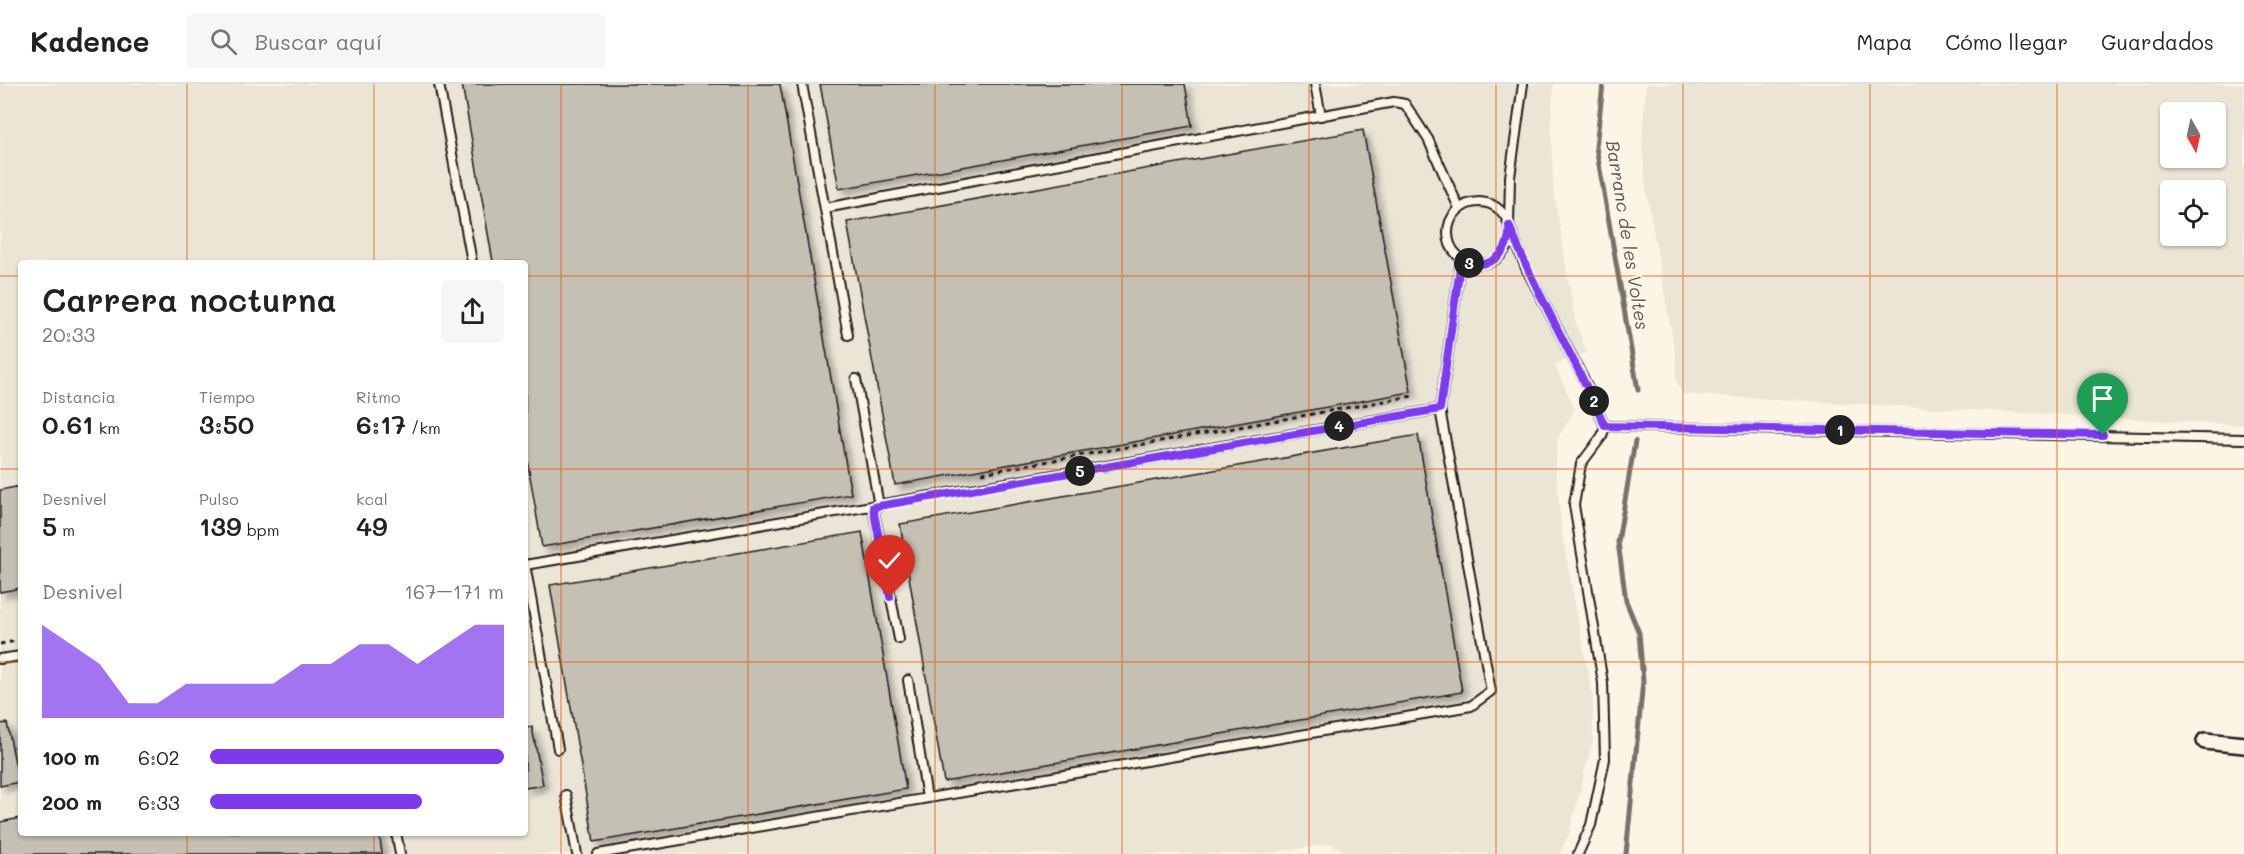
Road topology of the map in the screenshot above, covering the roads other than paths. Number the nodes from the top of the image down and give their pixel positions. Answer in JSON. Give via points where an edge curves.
{"nodes":[{"id":1,"x":439,"y":84,"type":"edge"},
{"id":2,"x":802,"y":84,"type":"edge"},
{"id":3,"x":1315,"y":84,"type":"edge"},
{"id":4,"x":1523,"y":84,"type":"edge"},
{"id":5,"x":1321,"y":116,"type":"junction"},
{"id":6,"x":825,"y":208,"type":"junction"},
{"id":7,"x":1459,"y":208,"type":"junction"},
{"id":8,"x":1509,"y":225,"type":"junction"},
{"id":9,"x":1461,"y":259,"type":"junction"},
{"id":10,"x":472,"y":260,"type":"edge"},
{"id":11,"x":848,"y":335,"type":"dead end"},
{"id":12,"x":856,"y":379,"type":"dead end"},
{"id":13,"x":1440,"y":409,"type":"junction"},
{"id":14,"x":1605,"y":426,"type":"junction"},
{"id":15,"x":2244,"y":439,"type":"edge"},
{"id":16,"x":876,"y":507,"type":"junction"},
{"id":17,"x":528,"y":565,"type":"edge"},
{"id":18,"x":528,"y":582,"type":"edge"},
{"id":19,"x":898,"y":639,"type":"dead end"},
{"id":20,"x":18,"y":656,"type":"edge"},
{"id":21,"x":0,"y":659,"type":"edge"},
{"id":22,"x":908,"y":680,"type":"dead end"},
{"id":23,"x":2205,"y":741,"type":"dead end"},
{"id":24,"x":2244,"y":745,"type":"edge"},
{"id":25,"x":558,"y":749,"type":"dead end"},
{"id":26,"x":566,"y":795,"type":"dead end"},
{"id":27,"x":927,"y":798,"type":"junction"},
{"id":28,"x":397,"y":836,"type":"edge"},
{"id":29,"x":400,"y":854,"type":"edge"},
{"id":30,"x":577,"y":854,"type":"edge"},
{"id":31,"x":598,"y":854,"type":"edge"},
{"id":32,"x":1578,"y":854,"type":"edge"}],
"edges":[{"from":1,"to":10,"type":"lane"},
{"from":2,"to":6,"type":"lane"},
{"from":3,"to":5,"type":"lane"},
{"from":4,"to":8,"type":"lane","via":[[1509,177]]},
{"from":5,"to":6,"type":"lane"},
{"from":5,"to":7,"type":"lane","via":[[1394,102],[1405,104],[1428,139]]},
{"from":6,"to":11,"type":"lane"},
{"from":7,"to":8,"type":"lane","via":[[1469,203],[1489,203],[1505,215]]},
{"from":7,"to":9,"type":"lane","via":[[1448,225],[1447,236]]},
{"from":8,"to":9,"type":"lane","via":[[1508,245],[1495,260],[1475,264]]},
{"from":8,"to":14,"type":"lane","via":[[1526,268]]},
{"from":9,"to":13,"type":"lane"},
{"from":12,"to":16,"type":"lane"},
{"from":13,"to":16,"type":"lane"},
{"from":13,"to":27,"type":"lane","via":[[1491,691],[1471,706]]},
{"from":14,"to":15,"type":"lane"},
{"from":14,"to":32,"type":"lane","via":[[1581,464],[1574,505],[1603,683],[1605,759],[1590,825]]},
{"from":16,"to":17,"type":"lane"},
{"from":16,"to":19,"type":"lane"},
{"from":18,"to":25,"type":"lane"},
{"from":20,"to":21,"type":"lane"},
{"from":22,"to":27,"type":"lane"},
{"from":23,"to":24,"type":"street"},
{"from":26,"to":30,"type":"lane"},
{"from":27,"to":31,"type":"lane"},
{"from":28,"to":29,"type":"lane"}]}
